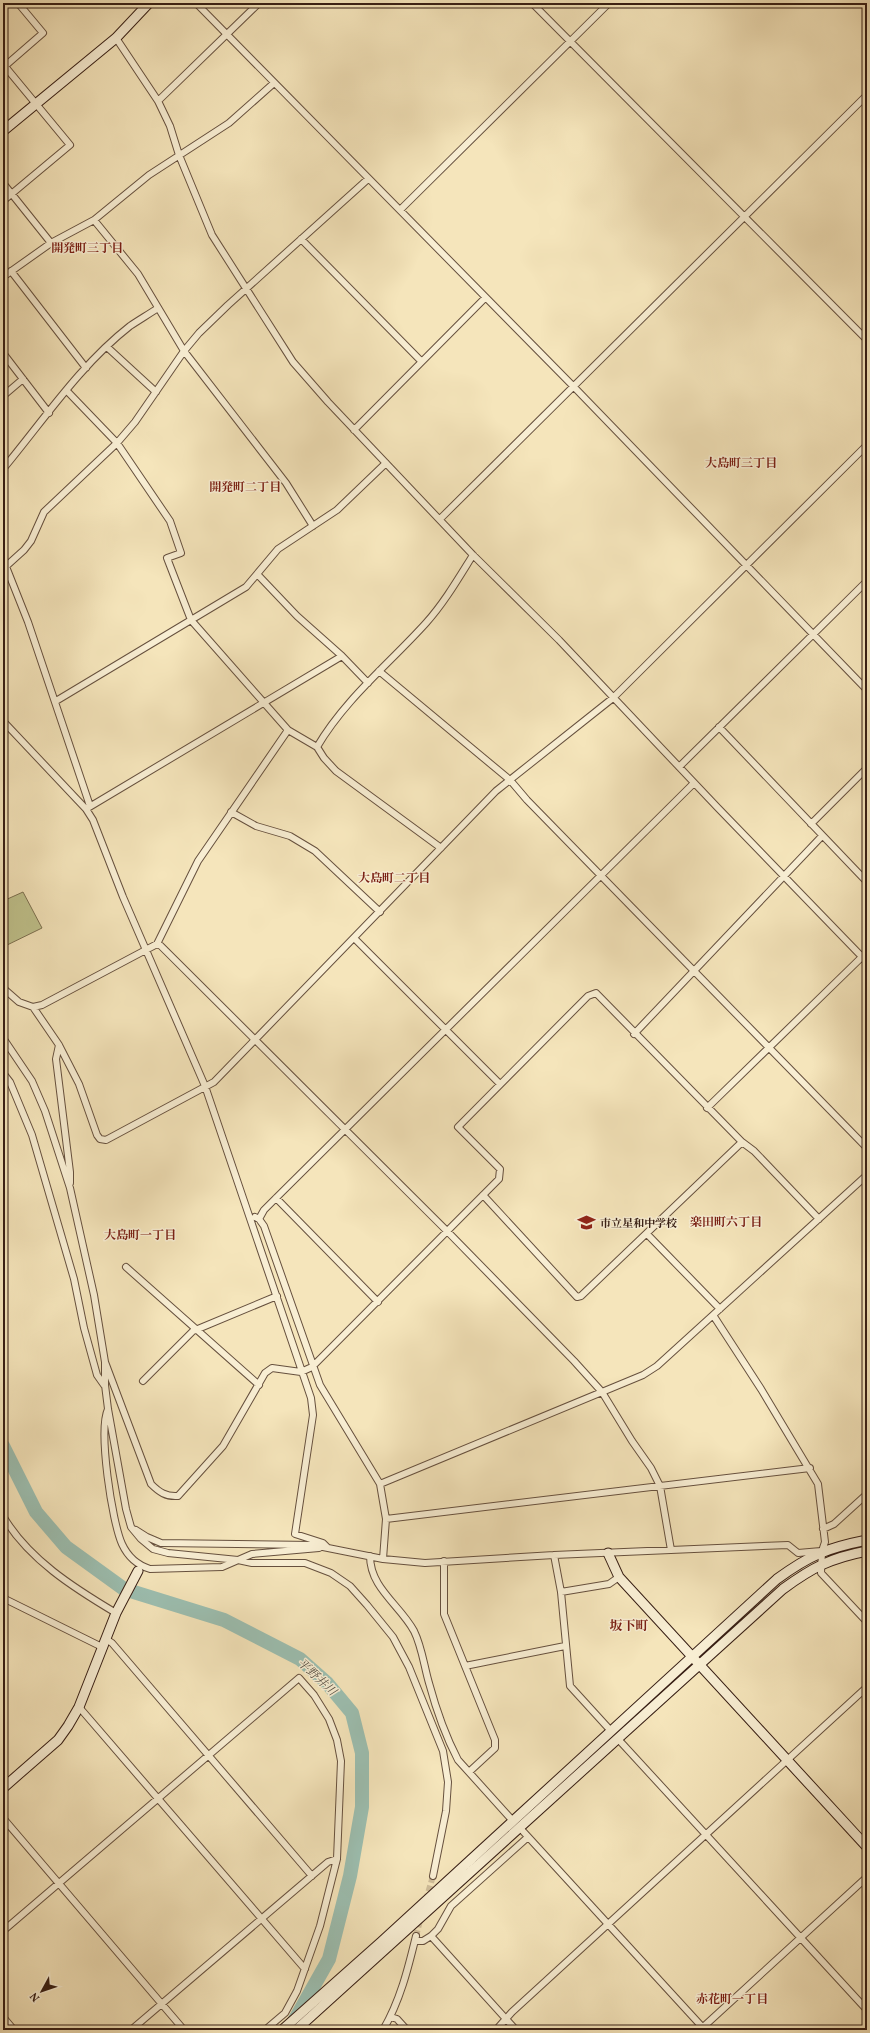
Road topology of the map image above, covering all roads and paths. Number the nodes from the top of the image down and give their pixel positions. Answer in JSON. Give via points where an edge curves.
{"nodes":[{"id":1,"x":18,"y":3,"type":"edge"},
{"id":2,"x":149,"y":3,"type":"edge"},
{"id":3,"x":196,"y":3,"type":"edge"},
{"id":4,"x":259,"y":3,"type":"edge"},
{"id":5,"x":532,"y":3,"type":"edge"},
{"id":6,"x":609,"y":3,"type":"edge"},
{"id":7,"x":227,"y":34,"type":"junction"},
{"id":8,"x":116,"y":38,"type":"junction"},
{"id":9,"x":570,"y":42,"type":"junction"},
{"id":10,"x":4,"y":65,"type":"edge"},
{"id":11,"x":274,"y":83,"type":"junction"},
{"id":12,"x":867,"y":95,"type":"edge"},
{"id":13,"x":158,"y":101,"type":"junction"},
{"id":14,"x":37,"y":104,"type":"junction"},
{"id":15,"x":3,"y":131,"type":"edge"},
{"id":16,"x":179,"y":155,"type":"junction"},
{"id":17,"x":368,"y":178,"type":"junction"},
{"id":18,"x":3,"y":183,"type":"edge"},
{"id":19,"x":12,"y":194,"type":"junction"},
{"id":20,"x":3,"y":201,"type":"edge"},
{"id":21,"x":400,"y":210,"type":"junction"},
{"id":22,"x":745,"y":218,"type":"junction"},
{"id":23,"x":94,"y":220,"type":"junction"},
{"id":24,"x":301,"y":239,"type":"junction"},
{"id":25,"x":51,"y":243,"type":"junction"},
{"id":26,"x":11,"y":271,"type":"junction"},
{"id":27,"x":3,"y":277,"type":"edge"},
{"id":28,"x":246,"y":288,"type":"junction"},
{"id":29,"x":485,"y":298,"type":"junction"},
{"id":30,"x":158,"y":308,"type":"junction"},
{"id":31,"x":867,"y":340,"type":"edge"},
{"id":32,"x":107,"y":347,"type":"junction"},
{"id":33,"x":184,"y":350,"type":"junction"},
{"id":34,"x":3,"y":353,"type":"edge"},
{"id":35,"x":421,"y":361,"type":"junction"},
{"id":36,"x":86,"y":368,"type":"junction"},
{"id":37,"x":23,"y":380,"type":"junction"},
{"id":38,"x":574,"y":387,"type":"junction"},
{"id":39,"x":67,"y":391,"type":"junction"},
{"id":40,"x":156,"y":392,"type":"junction"},
{"id":41,"x":3,"y":396,"type":"edge"},
{"id":42,"x":49,"y":413,"type":"junction"},
{"id":43,"x":354,"y":430,"type":"junction"},
{"id":44,"x":117,"y":443,"type":"junction"},
{"id":45,"x":867,"y":445,"type":"edge"},
{"id":46,"x":386,"y":463,"type":"junction"},
{"id":47,"x":3,"y":469,"type":"edge"},
{"id":48,"x":440,"y":519,"type":"junction"},
{"id":49,"x":313,"y":526,"type":"junction"},
{"id":50,"x":473,"y":556,"type":"junction"},
{"id":51,"x":3,"y":559,"type":"edge"},
{"id":52,"x":746,"y":565,"type":"junction"},
{"id":53,"x":4,"y":567,"type":"edge"},
{"id":54,"x":258,"y":575,"type":"junction"},
{"id":55,"x":867,"y":581,"type":"edge"},
{"id":56,"x":191,"y":620,"type":"junction"},
{"id":57,"x":813,"y":634,"type":"junction"},
{"id":58,"x":342,"y":656,"type":"junction"},
{"id":59,"x":379,"y":671,"type":"junction"},
{"id":60,"x":368,"y":684,"type":"junction"},
{"id":61,"x":867,"y":690,"type":"edge"},
{"id":62,"x":613,"y":698,"type":"junction"},
{"id":63,"x":56,"y":701,"type":"junction"},
{"id":64,"x":262,"y":703,"type":"junction"},
{"id":65,"x":3,"y":721,"type":"edge"},
{"id":66,"x":719,"y":727,"type":"junction"},
{"id":67,"x":288,"y":730,"type":"junction"},
{"id":68,"x":317,"y":747,"type":"junction"},
{"id":69,"x":679,"y":767,"type":"junction"},
{"id":70,"x":867,"y":768,"type":"edge"},
{"id":71,"x":510,"y":780,"type":"junction"},
{"id":72,"x":694,"y":783,"type":"junction"},
{"id":73,"x":88,"y":808,"type":"junction"},
{"id":74,"x":231,"y":812,"type":"junction"},
{"id":75,"x":811,"y":824,"type":"junction"},
{"id":76,"x":822,"y":836,"type":"junction"},
{"id":77,"x":441,"y":848,"type":"junction"},
{"id":78,"x":600,"y":874,"type":"junction"},
{"id":79,"x":784,"y":875,"type":"junction"},
{"id":80,"x":867,"y":882,"type":"edge"},
{"id":81,"x":380,"y":912,"type":"junction"},
{"id":82,"x":354,"y":938,"type":"junction"},
{"id":83,"x":157,"y":944,"type":"junction"},
{"id":84,"x":148,"y":950,"type":"junction"},
{"id":85,"x":865,"y":957,"type":"edge"},
{"id":86,"x":694,"y":970,"type":"junction"},
{"id":87,"x":3,"y":988,"type":"edge"},
{"id":88,"x":33,"y":1007,"type":"junction"},
{"id":89,"x":445,"y":1029,"type":"junction"},
{"id":90,"x":634,"y":1034,"type":"junction"},
{"id":91,"x":3,"y":1038,"type":"edge"},
{"id":92,"x":255,"y":1039,"type":"junction"},
{"id":93,"x":58,"y":1045,"type":"junction"},
{"id":94,"x":769,"y":1048,"type":"junction"},
{"id":95,"x":3,"y":1073,"type":"edge"},
{"id":96,"x":500,"y":1084,"type":"junction"},
{"id":97,"x":205,"y":1086,"type":"junction"},
{"id":98,"x":707,"y":1108,"type":"junction"},
{"id":99,"x":344,"y":1129,"type":"junction"},
{"id":100,"x":742,"y":1142,"type":"junction"},
{"id":101,"x":867,"y":1148,"type":"edge"},
{"id":102,"x":867,"y":1175,"type":"edge"},
{"id":103,"x":70,"y":1188,"type":"junction"},
{"id":104,"x":483,"y":1195,"type":"junction"},
{"id":105,"x":276,"y":1198,"type":"junction"},
{"id":106,"x":250,"y":1216,"type":"junction"},
{"id":107,"x":259,"y":1218,"type":"junction"},
{"id":108,"x":818,"y":1219,"type":"junction"},
{"id":109,"x":448,"y":1232,"type":"junction"},
{"id":110,"x":647,"y":1234,"type":"junction"},
{"id":111,"x":126,"y":1267,"type":"dead end"},
{"id":112,"x":277,"y":1296,"type":"junction"},
{"id":113,"x":378,"y":1302,"type":"junction"},
{"id":114,"x":720,"y":1309,"type":"junction"},
{"id":115,"x":713,"y":1315,"type":"junction"},
{"id":116,"x":196,"y":1329,"type":"junction"},
{"id":117,"x":105,"y":1362,"type":"junction"},
{"id":118,"x":312,"y":1367,"type":"junction"},
{"id":119,"x":301,"y":1372,"type":"junction"},
{"id":120,"x":143,"y":1381,"type":"dead end"},
{"id":121,"x":259,"y":1385,"type":"junction"},
{"id":122,"x":105,"y":1386,"type":"junction"},
{"id":123,"x":602,"y":1392,"type":"junction"},
{"id":124,"x":108,"y":1409,"type":"junction"},
{"id":125,"x":810,"y":1468,"type":"junction"},
{"id":126,"x":380,"y":1484,"type":"junction"},
{"id":127,"x":660,"y":1486,"type":"junction"},
{"id":128,"x":867,"y":1494,"type":"edge"},
{"id":129,"x":386,"y":1519,"type":"junction"},
{"id":130,"x":4,"y":1520,"type":"edge"},
{"id":131,"x":131,"y":1527,"type":"junction"},
{"id":132,"x":823,"y":1529,"type":"junction"},
{"id":133,"x":867,"y":1540,"type":"edge"},
{"id":134,"x":327,"y":1547,"type":"junction"},
{"id":135,"x":671,"y":1550,"type":"junction"},
{"id":136,"x":822,"y":1551,"type":"junction"},
{"id":137,"x":867,"y":1551,"type":"edge"},
{"id":138,"x":608,"y":1553,"type":"junction"},
{"id":139,"x":554,"y":1555,"type":"junction"},
{"id":140,"x":370,"y":1556,"type":"junction"},
{"id":141,"x":383,"y":1558,"type":"junction"},
{"id":142,"x":238,"y":1560,"type":"junction"},
{"id":143,"x":444,"y":1561,"type":"junction"},
{"id":144,"x":822,"y":1564,"type":"junction"},
{"id":145,"x":139,"y":1568,"type":"junction"},
{"id":146,"x":619,"y":1578,"type":"junction"},
{"id":147,"x":561,"y":1592,"type":"junction"},
{"id":148,"x":3,"y":1598,"type":"edge"},
{"id":149,"x":117,"y":1611,"type":"junction"},
{"id":150,"x":867,"y":1622,"type":"edge"},
{"id":151,"x":104,"y":1643,"type":"junction"},
{"id":152,"x":565,"y":1646,"type":"junction"},
{"id":153,"x":692,"y":1657,"type":"junction"},
{"id":154,"x":700,"y":1665,"type":"junction"},
{"id":155,"x":465,"y":1666,"type":"junction"},
{"id":156,"x":867,"y":1687,"type":"edge"},
{"id":157,"x":79,"y":1707,"type":"junction"},
{"id":158,"x":611,"y":1731,"type":"junction"},
{"id":159,"x":618,"y":1738,"type":"junction"},
{"id":160,"x":209,"y":1756,"type":"junction"},
{"id":161,"x":787,"y":1760,"type":"junction"},
{"id":162,"x":469,"y":1772,"type":"junction"},
{"id":163,"x":3,"y":1788,"type":"edge"},
{"id":164,"x":158,"y":1799,"type":"junction"},
{"id":165,"x":3,"y":1818,"type":"edge"},
{"id":166,"x":516,"y":1824,"type":"junction"},
{"id":167,"x":706,"y":1834,"type":"junction"},
{"id":168,"x":528,"y":1837,"type":"junction"},
{"id":169,"x":867,"y":1847,"type":"edge"},
{"id":170,"x":337,"y":1859,"type":"junction"},
{"id":171,"x":312,"y":1876,"type":"junction"},
{"id":172,"x":433,"y":1876,"type":"tunnel mouth"},
{"id":173,"x":867,"y":1877,"type":"edge"},
{"id":174,"x":59,"y":1883,"type":"junction"},
{"id":175,"x":261,"y":1920,"type":"junction"},
{"id":176,"x":608,"y":1924,"type":"junction"},
{"id":177,"x":3,"y":1931,"type":"edge"},
{"id":178,"x":432,"y":1936,"type":"junction"},
{"id":179,"x":801,"y":1938,"type":"junction"},
{"id":180,"x":305,"y":1969,"type":"junction"},
{"id":181,"x":162,"y":2004,"type":"junction"},
{"id":182,"x":867,"y":2010,"type":"edge"},
{"id":183,"x":3,"y":2017,"type":"edge"},
{"id":184,"x":391,"y":2017,"type":"junction"},
{"id":185,"x":505,"y":2018,"type":"junction"},
{"id":186,"x":703,"y":2029,"type":"edge"},
{"id":187,"x":14,"y":2030,"type":"edge"},
{"id":188,"x":131,"y":2030,"type":"edge"},
{"id":189,"x":184,"y":2030,"type":"edge"},
{"id":190,"x":265,"y":2030,"type":"edge"},
{"id":191,"x":282,"y":2030,"type":"edge"},
{"id":192,"x":296,"y":2030,"type":"edge"},
{"id":193,"x":383,"y":2030,"type":"edge"},
{"id":194,"x":407,"y":2030,"type":"edge"},
{"id":195,"x":496,"y":2030,"type":"edge"},
{"id":196,"x":516,"y":2030,"type":"edge"}],
"edges":[{"from":1,"to":10,"type":"street","via":[[43,33]]},
{"from":2,"to":8,"type":"main road"},
{"from":3,"to":7,"type":"street"},
{"from":4,"to":7,"type":"street"},
{"from":5,"to":9,"type":"street"},
{"from":6,"to":9,"type":"street"},
{"from":7,"to":11,"type":"street"},
{"from":7,"to":13,"type":"street"},
{"from":8,"to":13,"type":"street"},
{"from":8,"to":14,"type":"main road"},
{"from":9,"to":21,"type":"street"},
{"from":9,"to":22,"type":"street"},
{"from":10,"to":14,"type":"street"},
{"from":11,"to":16,"type":"street","via":[[229,123]]},
{"from":11,"to":17,"type":"street"},
{"from":12,"to":22,"type":"street"},
{"from":13,"to":16,"type":"street","via":[[170,126]]},
{"from":14,"to":15,"type":"main road"},
{"from":14,"to":19,"type":"street","via":[[70,145]]},
{"from":16,"to":23,"type":"street","via":[[149,175]]},
{"from":16,"to":28,"type":"street","via":[[212,235]]},
{"from":17,"to":21,"type":"street"},
{"from":17,"to":24,"type":"street"},
{"from":18,"to":19,"type":"street"},
{"from":19,"to":20,"type":"street"},
{"from":19,"to":25,"type":"street"},
{"from":21,"to":29,"type":"street"},
{"from":22,"to":31,"type":"street"},
{"from":22,"to":38,"type":"street"},
{"from":23,"to":25,"type":"street"},
{"from":23,"to":30,"type":"street","via":[[138,274]]},
{"from":24,"to":28,"type":"street"},
{"from":24,"to":35,"type":"street"},
{"from":25,"to":26,"type":"street"},
{"from":26,"to":27,"type":"street"},
{"from":26,"to":36,"type":"street"},
{"from":28,"to":33,"type":"street"},
{"from":28,"to":43,"type":"street","via":[[293,362]]},
{"from":29,"to":35,"type":"street"},
{"from":29,"to":38,"type":"street"},
{"from":30,"to":32,"type":"street","via":[[131,326]]},
{"from":30,"to":33,"type":"street"},
{"from":32,"to":36,"type":"street"},
{"from":32,"to":40,"type":"street"},
{"from":33,"to":40,"type":"street"},
{"from":33,"to":49,"type":"street","via":[[278,472]]},
{"from":34,"to":37,"type":"street"},
{"from":35,"to":43,"type":"street"},
{"from":36,"to":39,"type":"street"},
{"from":37,"to":41,"type":"street"},
{"from":37,"to":42,"type":"street"},
{"from":38,"to":48,"type":"street"},
{"from":38,"to":52,"type":"street"},
{"from":39,"to":42,"type":"street"},
{"from":39,"to":44,"type":"street"},
{"from":40,"to":44,"type":"street"},
{"from":42,"to":47,"type":"street"},
{"from":43,"to":46,"type":"street"},
{"from":44,"to":53,"type":"street","via":[[44,512],[31,541]]},
{"from":44,"to":56,"type":"street","via":[[170,521],[181,553],[167,558]]},
{"from":45,"to":52,"type":"street"},
{"from":46,"to":48,"type":"street"},
{"from":46,"to":49,"type":"street","via":[[337,510]]},
{"from":48,"to":50,"type":"street"},
{"from":49,"to":54,"type":"street","via":[[278,549]]},
{"from":50,"to":59,"type":"street","via":[[426,623]]},
{"from":50,"to":62,"type":"street","via":[[559,640]]},
{"from":51,"to":53,"type":"street"},
{"from":52,"to":57,"type":"street"},
{"from":52,"to":62,"type":"street"},
{"from":53,"to":63,"type":"street","via":[[28,622]]},
{"from":54,"to":56,"type":"street","via":[[246,586]]},
{"from":54,"to":58,"type":"street","via":[[297,616]]},
{"from":55,"to":57,"type":"street"},
{"from":56,"to":63,"type":"street"},
{"from":56,"to":64,"type":"street"},
{"from":57,"to":61,"type":"street"},
{"from":57,"to":66,"type":"street"},
{"from":58,"to":60,"type":"street"},
{"from":58,"to":64,"type":"street"},
{"from":59,"to":60,"type":"street"},
{"from":59,"to":71,"type":"street"},
{"from":60,"to":68,"type":"street","via":[[327,730]]},
{"from":62,"to":69,"type":"street"},
{"from":62,"to":71,"type":"street"},
{"from":63,"to":73,"type":"street"},
{"from":64,"to":67,"type":"street"},
{"from":64,"to":73,"type":"street"},
{"from":65,"to":73,"type":"street"},
{"from":66,"to":69,"type":"street"},
{"from":66,"to":75,"type":"street"},
{"from":67,"to":68,"type":"street"},
{"from":67,"to":74,"type":"street"},
{"from":68,"to":77,"type":"street","via":[[336,771]]},
{"from":69,"to":72,"type":"street"},
{"from":70,"to":75,"type":"street"},
{"from":71,"to":77,"type":"street"},
{"from":71,"to":78,"type":"street"},
{"from":72,"to":78,"type":"street"},
{"from":72,"to":79,"type":"street"},
{"from":73,"to":84,"type":"street","via":[[123,897]]},
{"from":74,"to":81,"type":"street","via":[[261,828],[290,836],[315,851]]},
{"from":74,"to":83,"type":"street","via":[[198,861]]},
{"from":75,"to":76,"type":"street"},
{"from":76,"to":79,"type":"street"},
{"from":76,"to":80,"type":"street"},
{"from":77,"to":81,"type":"street"},
{"from":78,"to":86,"type":"street"},
{"from":78,"to":89,"type":"street"},
{"from":79,"to":85,"type":"street"},
{"from":79,"to":86,"type":"street"},
{"from":81,"to":82,"type":"street"},
{"from":82,"to":89,"type":"street"},
{"from":82,"to":92,"type":"street"},
{"from":83,"to":84,"type":"street"},
{"from":83,"to":92,"type":"street"},
{"from":84,"to":88,"type":"street","via":[[42,1005]]},
{"from":84,"to":97,"type":"street"},
{"from":85,"to":94,"type":"street"},
{"from":86,"to":90,"type":"street"},
{"from":86,"to":94,"type":"street"},
{"from":87,"to":88,"type":"street","via":[[19,1002]]},
{"from":88,"to":93,"type":"street"},
{"from":89,"to":96,"type":"street"},
{"from":89,"to":99,"type":"street"},
{"from":90,"to":96,"type":"street","via":[[596,993],[588,996]]},
{"from":90,"to":98,"type":"street"},
{"from":91,"to":103,"type":"street","via":[[32,1081]]},
{"from":92,"to":97,"type":"street","via":[[214,1082]]},
{"from":92,"to":99,"type":"street"},
{"from":93,"to":97,"type":"street","via":[[79,1084],[100,1139],[106,1140]]},
{"from":93,"to":103,"type":"street","via":[[56,1059]]},
{"from":94,"to":98,"type":"street"},
{"from":94,"to":101,"type":"street"},
{"from":95,"to":122,"type":"street","via":[[10,1082],[32,1135],[74,1279],[97,1375]]},
{"from":96,"to":104,"type":"street","via":[[458,1127],[500,1168],[499,1178]]},
{"from":97,"to":106,"type":"street"},
{"from":98,"to":100,"type":"street"},
{"from":99,"to":105,"type":"street"},
{"from":99,"to":109,"type":"street"},
{"from":100,"to":108,"type":"street","via":[[754,1151]]},
{"from":100,"to":110,"type":"street"},
{"from":102,"to":108,"type":"street"},
{"from":103,"to":117,"type":"street","via":[[94,1295]]},
{"from":104,"to":109,"type":"street"},
{"from":104,"to":110,"type":"street","via":[[577,1297]]},
{"from":105,"to":107,"type":"street"},
{"from":105,"to":113,"type":"street"},
{"from":106,"to":107,"type":"street"},
{"from":106,"to":112,"type":"street"},
{"from":107,"to":118,"type":"street"},
{"from":108,"to":114,"type":"street"},
{"from":109,"to":113,"type":"street"},
{"from":109,"to":123,"type":"street"},
{"from":110,"to":114,"type":"street"},
{"from":111,"to":116,"type":"street"},
{"from":112,"to":116,"type":"street"},
{"from":112,"to":119,"type":"street"},
{"from":113,"to":118,"type":"street"},
{"from":114,"to":115,"type":"street"},
{"from":115,"to":123,"type":"street","via":[[657,1366],[643,1375]]},
{"from":115,"to":125,"type":"street"},
{"from":116,"to":120,"type":"street"},
{"from":116,"to":121,"type":"street"},
{"from":117,"to":121,"type":"street","via":[[151,1484],[169,1497],[178,1496],[223,1446]]},
{"from":117,"to":122,"type":"street"},
{"from":118,"to":119,"type":"street"},
{"from":118,"to":126,"type":"street","via":[[320,1385]]},
{"from":119,"to":121,"type":"street","via":[[272,1368],[265,1373]]},
{"from":119,"to":134,"type":"street","via":[[311,1398],[313,1415],[295,1534],[323,1543]]},
{"from":122,"to":124,"type":"street"},
{"from":123,"to":126,"type":"street"},
{"from":123,"to":127,"type":"street"},
{"from":124,"to":131,"type":"street"},
{"from":124,"to":145,"type":"street","via":[[105,1416],[112,1504],[122,1543]]},
{"from":125,"to":127,"type":"street"},
{"from":125,"to":132,"type":"street","via":[[818,1484]]},
{"from":126,"to":129,"type":"street"},
{"from":127,"to":129,"type":"street"},
{"from":127,"to":135,"type":"street"},
{"from":128,"to":132,"type":"street","via":[[834,1524]]},
{"from":129,"to":141,"type":"street"},
{"from":130,"to":149,"type":"street","via":[[60,1577]]},
{"from":131,"to":134,"type":"street","via":[[161,1542]]},
{"from":131,"to":142,"type":"street","via":[[153,1548],[168,1553]]},
{"from":132,"to":136,"type":"street","via":[[825,1542]]},
{"from":133,"to":136,"type":"main road"},
{"from":134,"to":140,"type":"street"},
{"from":134,"to":142,"type":"street","via":[[252,1554]]},
{"from":135,"to":136,"type":"street","via":[[788,1545],[798,1553]]},
{"from":135,"to":138,"type":"street"},
{"from":136,"to":144,"type":"street"},
{"from":136,"to":153,"type":"main road","via":[[777,1579]]},
{"from":137,"to":144,"type":"main road","via":[[839,1557]]},
{"from":138,"to":139,"type":"street"},
{"from":138,"to":146,"type":"main road"},
{"from":139,"to":143,"type":"street"},
{"from":139,"to":147,"type":"street"},
{"from":140,"to":141,"type":"street"},
{"from":140,"to":162,"type":"street","via":[[370,1565],[384,1592],[413,1629],[452,1749]]},
{"from":141,"to":143,"type":"street","via":[[425,1563]]},
{"from":142,"to":145,"type":"street","via":[[222,1567]]},
{"from":142,"to":172,"type":"street","via":[[252,1563],[305,1563],[331,1573],[350,1586],[393,1638],[409,1667],[433,1725],[442,1751],[448,1782],[446,1811]]},
{"from":143,"to":155,"type":"street","via":[[444,1614]]},
{"from":144,"to":150,"type":"street","via":[[821,1573]]},
{"from":144,"to":154,"type":"main road","via":[[805,1572],[783,1589]]},
{"from":145,"to":149,"type":"main road"},
{"from":146,"to":147,"type":"street","via":[[609,1584]]},
{"from":146,"to":153,"type":"main road"},
{"from":147,"to":152,"type":"street"},
{"from":148,"to":151,"type":"street"},
{"from":149,"to":151,"type":"main road"},
{"from":151,"to":157,"type":"main road"},
{"from":151,"to":160,"type":"street","via":[[112,1643]]},
{"from":152,"to":155,"type":"street"},
{"from":152,"to":158,"type":"street","via":[[570,1686]]},
{"from":153,"to":154,"type":"main road"},
{"from":153,"to":158,"type":"main road"},
{"from":154,"to":159,"type":"main road"},
{"from":154,"to":161,"type":"main road"},
{"from":155,"to":162,"type":"street","via":[[495,1740],[495,1748]]},
{"from":156,"to":161,"type":"street"},
{"from":157,"to":163,"type":"main road","via":[[58,1740]]},
{"from":157,"to":164,"type":"street"},
{"from":158,"to":166,"type":"main road"},
{"from":159,"to":166,"type":"main road"},
{"from":159,"to":167,"type":"street"},
{"from":160,"to":164,"type":"street"},
{"from":160,"to":170,"type":"street","via":[[299,1678],[314,1695],[337,1740],[341,1761]]},
{"from":160,"to":171,"type":"street"},
{"from":161,"to":167,"type":"street"},
{"from":161,"to":169,"type":"main road"},
{"from":162,"to":166,"type":"street"},
{"from":164,"to":174,"type":"street"},
{"from":164,"to":175,"type":"street"},
{"from":165,"to":174,"type":"street"},
{"from":166,"to":168,"type":"street"},
{"from":166,"to":191,"type":"main road"},
{"from":166,"to":192,"type":"main road","via":[[385,1950]]},
{"from":167,"to":176,"type":"street"},
{"from":167,"to":179,"type":"street"},
{"from":168,"to":176,"type":"street"},
{"from":168,"to":178,"type":"street","via":[[451,1906]]},
{"from":170,"to":171,"type":"street","via":[[328,1862]]},
{"from":170,"to":180,"type":"street","via":[[320,1926]]},
{"from":171,"to":175,"type":"street"},
{"from":173,"to":179,"type":"street"},
{"from":174,"to":177,"type":"street"},
{"from":174,"to":181,"type":"street"},
{"from":175,"to":180,"type":"street"},
{"from":175,"to":181,"type":"street"},
{"from":176,"to":185,"type":"street"},
{"from":176,"to":186,"type":"street"},
{"from":178,"to":184,"type":"street","via":[[423,1941],[415,1939],[404,1985]]},
{"from":178,"to":185,"type":"street"},
{"from":179,"to":182,"type":"street"},
{"from":179,"to":186,"type":"street"},
{"from":180,"to":190,"type":"street","via":[[285,2013]]},
{"from":181,"to":188,"type":"street"},
{"from":181,"to":189,"type":"street"},
{"from":183,"to":187,"type":"street"},
{"from":184,"to":193,"type":"street"},
{"from":184,"to":194,"type":"street","via":[[397,2019]]},
{"from":185,"to":195,"type":"street"},
{"from":185,"to":196,"type":"street"}]}
